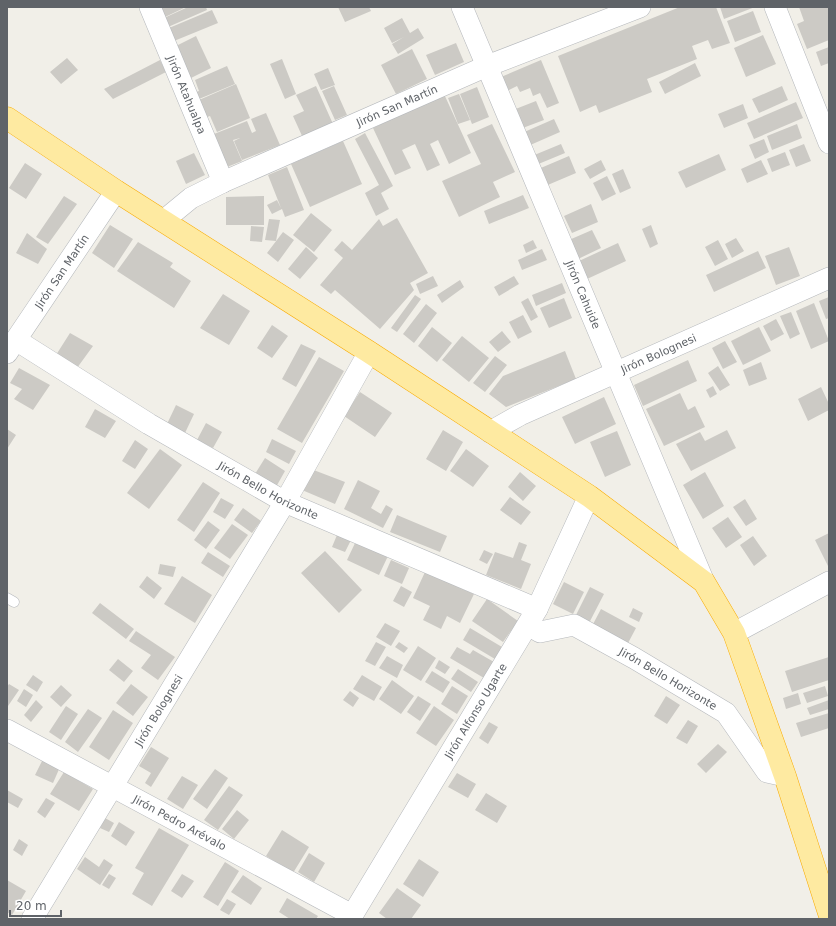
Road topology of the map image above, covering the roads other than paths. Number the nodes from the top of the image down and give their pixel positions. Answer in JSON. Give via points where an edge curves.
{"nodes":[{"id":1,"x":150,"y":7,"type":"edge"},
{"id":2,"x":462,"y":7,"type":"edge"},
{"id":3,"x":640,"y":7,"type":"edge"},
{"id":4,"x":775,"y":7,"type":"edge"},
{"id":5,"x":487,"y":66,"type":"junction"},
{"id":6,"x":7,"y":118,"type":"edge"},
{"id":7,"x":829,"y":143,"type":"edge"},
{"id":8,"x":222,"y":182,"type":"junction"},
{"id":9,"x":116,"y":191,"type":"junction"},
{"id":10,"x":163,"y":221,"type":"junction"},
{"id":11,"x":829,"y":278,"type":"edge"},
{"id":12,"x":11,"y":346,"type":"edge"},
{"id":13,"x":369,"y":352,"type":"junction"},
{"id":14,"x":616,"y":373,"type":"junction"},
{"id":15,"x":490,"y":432,"type":"junction"},
{"id":16,"x":588,"y":496,"type":"junction"},
{"id":17,"x":285,"y":502,"type":"junction"},
{"id":18,"x":704,"y":582,"type":"junction"},
{"id":19,"x":829,"y":582,"type":"edge"},
{"id":20,"x":533,"y":617,"type":"junction"},
{"id":21,"x":734,"y":633,"type":"junction"},
{"id":22,"x":7,"y":730,"type":"edge"},
{"id":23,"x":784,"y":776,"type":"junction"},
{"id":24,"x":112,"y":786,"type":"junction"},
{"id":25,"x":829,"y":913,"type":"edge"},
{"id":26,"x":351,"y":917,"type":"edge"},
{"id":27,"x":32,"y":919,"type":"edge"}],
"edges":[{"from":1,"to":8,"type":"street","name":"Jirón Atahualpa"},
{"from":2,"to":5,"type":"street","name":"Jirón Cahuide"},
{"from":3,"to":5,"type":"street","name":"Jirón San Martín"},
{"from":4,"to":7,"type":"street"},
{"from":5,"to":8,"type":"street","name":"Jirón San Martín"},
{"from":5,"to":14,"type":"street","name":"Jirón Cahuide"},
{"from":6,"to":9,"type":"highway"},
{"from":8,"to":10,"type":"street","name":"Jirón San Martín","via":[[191,198]]},
{"from":9,"to":10,"type":"highway"},
{"from":9,"to":12,"type":"street","name":"Jirón San Martín"},
{"from":10,"to":13,"type":"highway"},
{"from":11,"to":14,"type":"street","name":"Jirón Bolognesi"},
{"from":12,"to":17,"type":"street","name":"Jirón Bello Horizonte"},
{"from":13,"to":15,"type":"highway"},
{"from":13,"to":17,"type":"street","name":"Jirón Bolognesi"},
{"from":14,"to":15,"type":"street","name":"Jirón Bolognesi"},
{"from":14,"to":18,"type":"street","name":"Jirón Cahuide"},
{"from":15,"to":16,"type":"highway"},
{"from":16,"to":18,"type":"highway"},
{"from":16,"to":20,"type":"street","name":"Jirón Alfonso Ugarte"},
{"from":17,"to":20,"type":"street","name":"Jirón Bello Horizonte"},
{"from":17,"to":24,"type":"street","name":"Jirón Bolognesi"},
{"from":18,"to":21,"type":"highway"},
{"from":19,"to":21,"type":"street"},
{"from":20,"to":23,"type":"street","name":"Jirón Bello Horizonte","via":[[540,632],[574,625],[726,713],[767,772]]},
{"from":20,"to":26,"type":"street","name":"Jirón Alfonso Ugarte"},
{"from":21,"to":23,"type":"highway"},
{"from":22,"to":24,"type":"street","name":"Jirón Pedro Arévalo"},
{"from":23,"to":25,"type":"highway"},
{"from":24,"to":26,"type":"street","name":"Jirón Pedro Arévalo"},
{"from":24,"to":27,"type":"street","name":"Jirón Bolognesi"}]}
